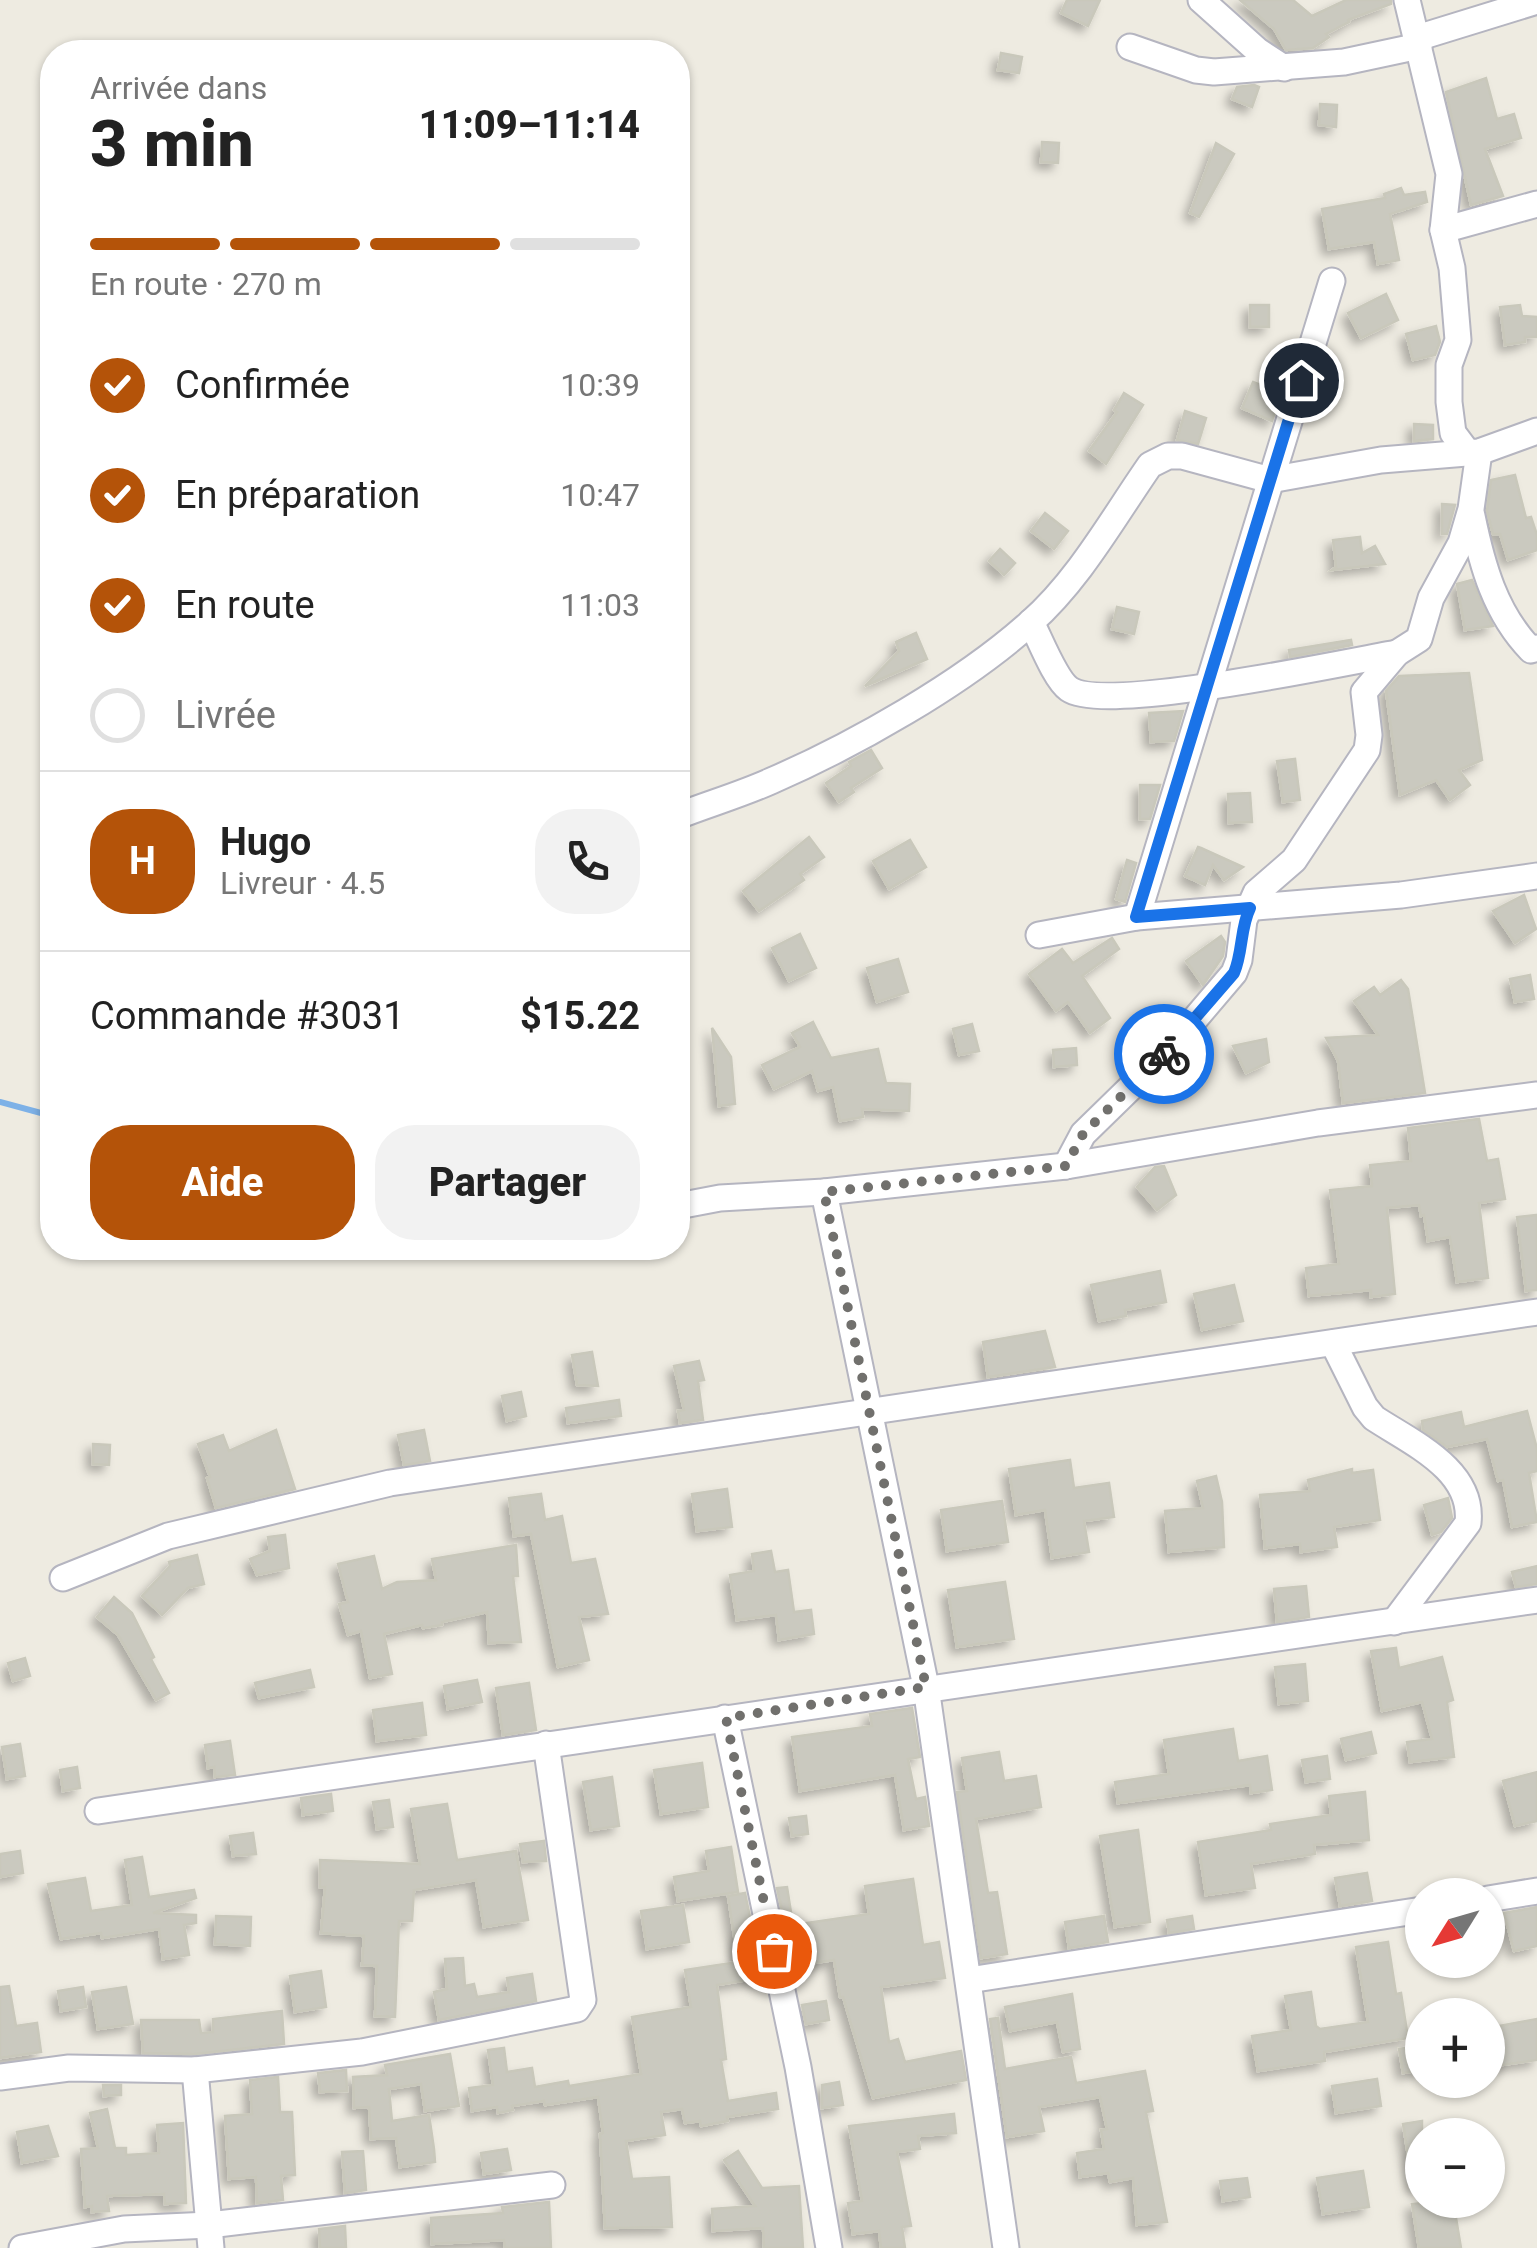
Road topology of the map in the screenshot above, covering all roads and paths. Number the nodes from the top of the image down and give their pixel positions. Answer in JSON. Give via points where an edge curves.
{"nodes":[{"id":1,"x":1201,"y":0,"type":"edge"},
{"id":2,"x":1407,"y":0,"type":"edge"},
{"id":3,"x":1537,"y":1,"type":"edge"},
{"id":4,"x":1418,"y":42,"type":"junction"},
{"id":5,"x":1130,"y":47,"type":"dead end"},
{"id":6,"x":1284,"y":68,"type":"junction"},
{"id":7,"x":1537,"y":204,"type":"edge"},
{"id":8,"x":1443,"y":230,"type":"junction"},
{"id":9,"x":1332,"y":281,"type":"dead end"},
{"id":10,"x":1537,"y":431,"type":"edge"},
{"id":11,"x":1474,"y":452,"type":"junction"},
{"id":12,"x":1270,"y":480,"type":"junction"},
{"id":13,"x":1471,"y":509,"type":"junction"},
{"id":14,"x":1032,"y":622,"type":"junction"},
{"id":15,"x":1537,"y":648,"type":"edge"},
{"id":16,"x":1397,"y":653,"type":"junction"},
{"id":17,"x":1208,"y":687,"type":"junction"},
{"id":18,"x":690,"y":811,"type":"edge"},
{"id":19,"x":1537,"y":876,"type":"edge"},
{"id":20,"x":1250,"y":908,"type":"junction"},
{"id":21,"x":1136,"y":917,"type":"junction"},
{"id":22,"x":1039,"y":935,"type":"dead end"},
{"id":23,"x":1537,"y":1095,"type":"edge"},
{"id":24,"x":1066,"y":1166,"type":"junction"},
{"id":25,"x":824,"y":1192,"type":"junction"},
{"id":26,"x":690,"y":1204,"type":"edge"},
{"id":27,"x":1537,"y":1312,"type":"edge"},
{"id":28,"x":1333,"y":1343,"type":"junction"},
{"id":29,"x":871,"y":1413,"type":"junction"},
{"id":30,"x":63,"y":1578,"type":"dead end"},
{"id":31,"x":1537,"y":1600,"type":"edge"},
{"id":32,"x":1394,"y":1622,"type":"junction"},
{"id":33,"x":926,"y":1687,"type":"junction"},
{"id":34,"x":726,"y":1718,"type":"junction"},
{"id":35,"x":546,"y":1744,"type":"junction"},
{"id":36,"x":98,"y":1811,"type":"dead end"},
{"id":37,"x":1537,"y":1891,"type":"edge"},
{"id":38,"x":1505,"y":1896,"type":"edge"},
{"id":39,"x":1405,"y":1913,"type":"edge"},
{"id":40,"x":969,"y":1980,"type":"junction"},
{"id":41,"x":195,"y":2070,"type":"junction"},
{"id":42,"x":0,"y":2076,"type":"edge"},
{"id":43,"x":552,"y":2185,"type":"dead end"},
{"id":44,"x":210,"y":2237,"type":"edge"},
{"id":45,"x":22,"y":2248,"type":"edge"},
{"id":46,"x":828,"y":2248,"type":"edge"},
{"id":47,"x":1006,"y":2248,"type":"edge"}],
"edges":[{"from":1,"to":6,"type":"street"},
{"from":2,"to":4,"type":"street"},
{"from":3,"to":4,"type":"street"},
{"from":4,"to":6,"type":"street","via":[[1344,62]]},
{"from":4,"to":8,"type":"street","via":[[1449,174]]},
{"from":5,"to":6,"type":"street","via":[[1196,70]]},
{"from":7,"to":8,"type":"street"},
{"from":8,"to":11,"type":"street","via":[[1458,324],[1449,365],[1451,427]]},
{"from":9,"to":12,"type":"street"},
{"from":10,"to":11,"type":"street"},
{"from":11,"to":12,"type":"street"},
{"from":11,"to":13,"type":"street"},
{"from":12,"to":14,"type":"street","via":[[1182,456],[1158,460]]},
{"from":12,"to":17,"type":"street"},
{"from":13,"to":15,"type":"street","via":[[1490,586],[1516,635]]},
{"from":13,"to":16,"type":"street","via":[[1419,638]]},
{"from":14,"to":17,"type":"street","via":[[1064,686],[1074,693]]},
{"from":14,"to":18,"type":"street","via":[[924,699],[838,749]]},
{"from":16,"to":17,"type":"street"},
{"from":16,"to":20,"type":"street","via":[[1364,692],[1367,750],[1294,860],[1256,894]]},
{"from":17,"to":21,"type":"street"},
{"from":19,"to":20,"type":"street"},
{"from":20,"to":21,"type":"street"},
{"from":20,"to":24,"type":"street","via":[[1234,973],[1166,1053],[1083,1134]]},
{"from":21,"to":22,"type":"street"},
{"from":23,"to":24,"type":"street"},
{"from":24,"to":25,"type":"street"},
{"from":25,"to":26,"type":"street"},
{"from":25,"to":29,"type":"street"},
{"from":27,"to":28,"type":"street"},
{"from":28,"to":29,"type":"street"},
{"from":28,"to":32,"type":"street","via":[[1374,1418],[1448,1468],[1470,1504],[1468,1523]]},
{"from":29,"to":30,"type":"street","via":[[390,1482],[168,1536]]},
{"from":29,"to":33,"type":"street"},
{"from":31,"to":32,"type":"street"},
{"from":32,"to":33,"type":"street"},
{"from":33,"to":34,"type":"street"},
{"from":33,"to":40,"type":"street"},
{"from":34,"to":35,"type":"street"},
{"from":34,"to":46,"type":"street"},
{"from":35,"to":36,"type":"street"},
{"from":35,"to":41,"type":"street","via":[[583,2000],[577,2010],[362,2052]]},
{"from":37,"to":38,"type":"street"},
{"from":39,"to":40,"type":"street"},
{"from":40,"to":47,"type":"street"},
{"from":41,"to":42,"type":"street","via":[[68,2068]]},
{"from":41,"to":44,"type":"street"},
{"from":43,"to":44,"type":"street"},
{"from":44,"to":45,"type":"street","via":[[124,2228]]}]}
